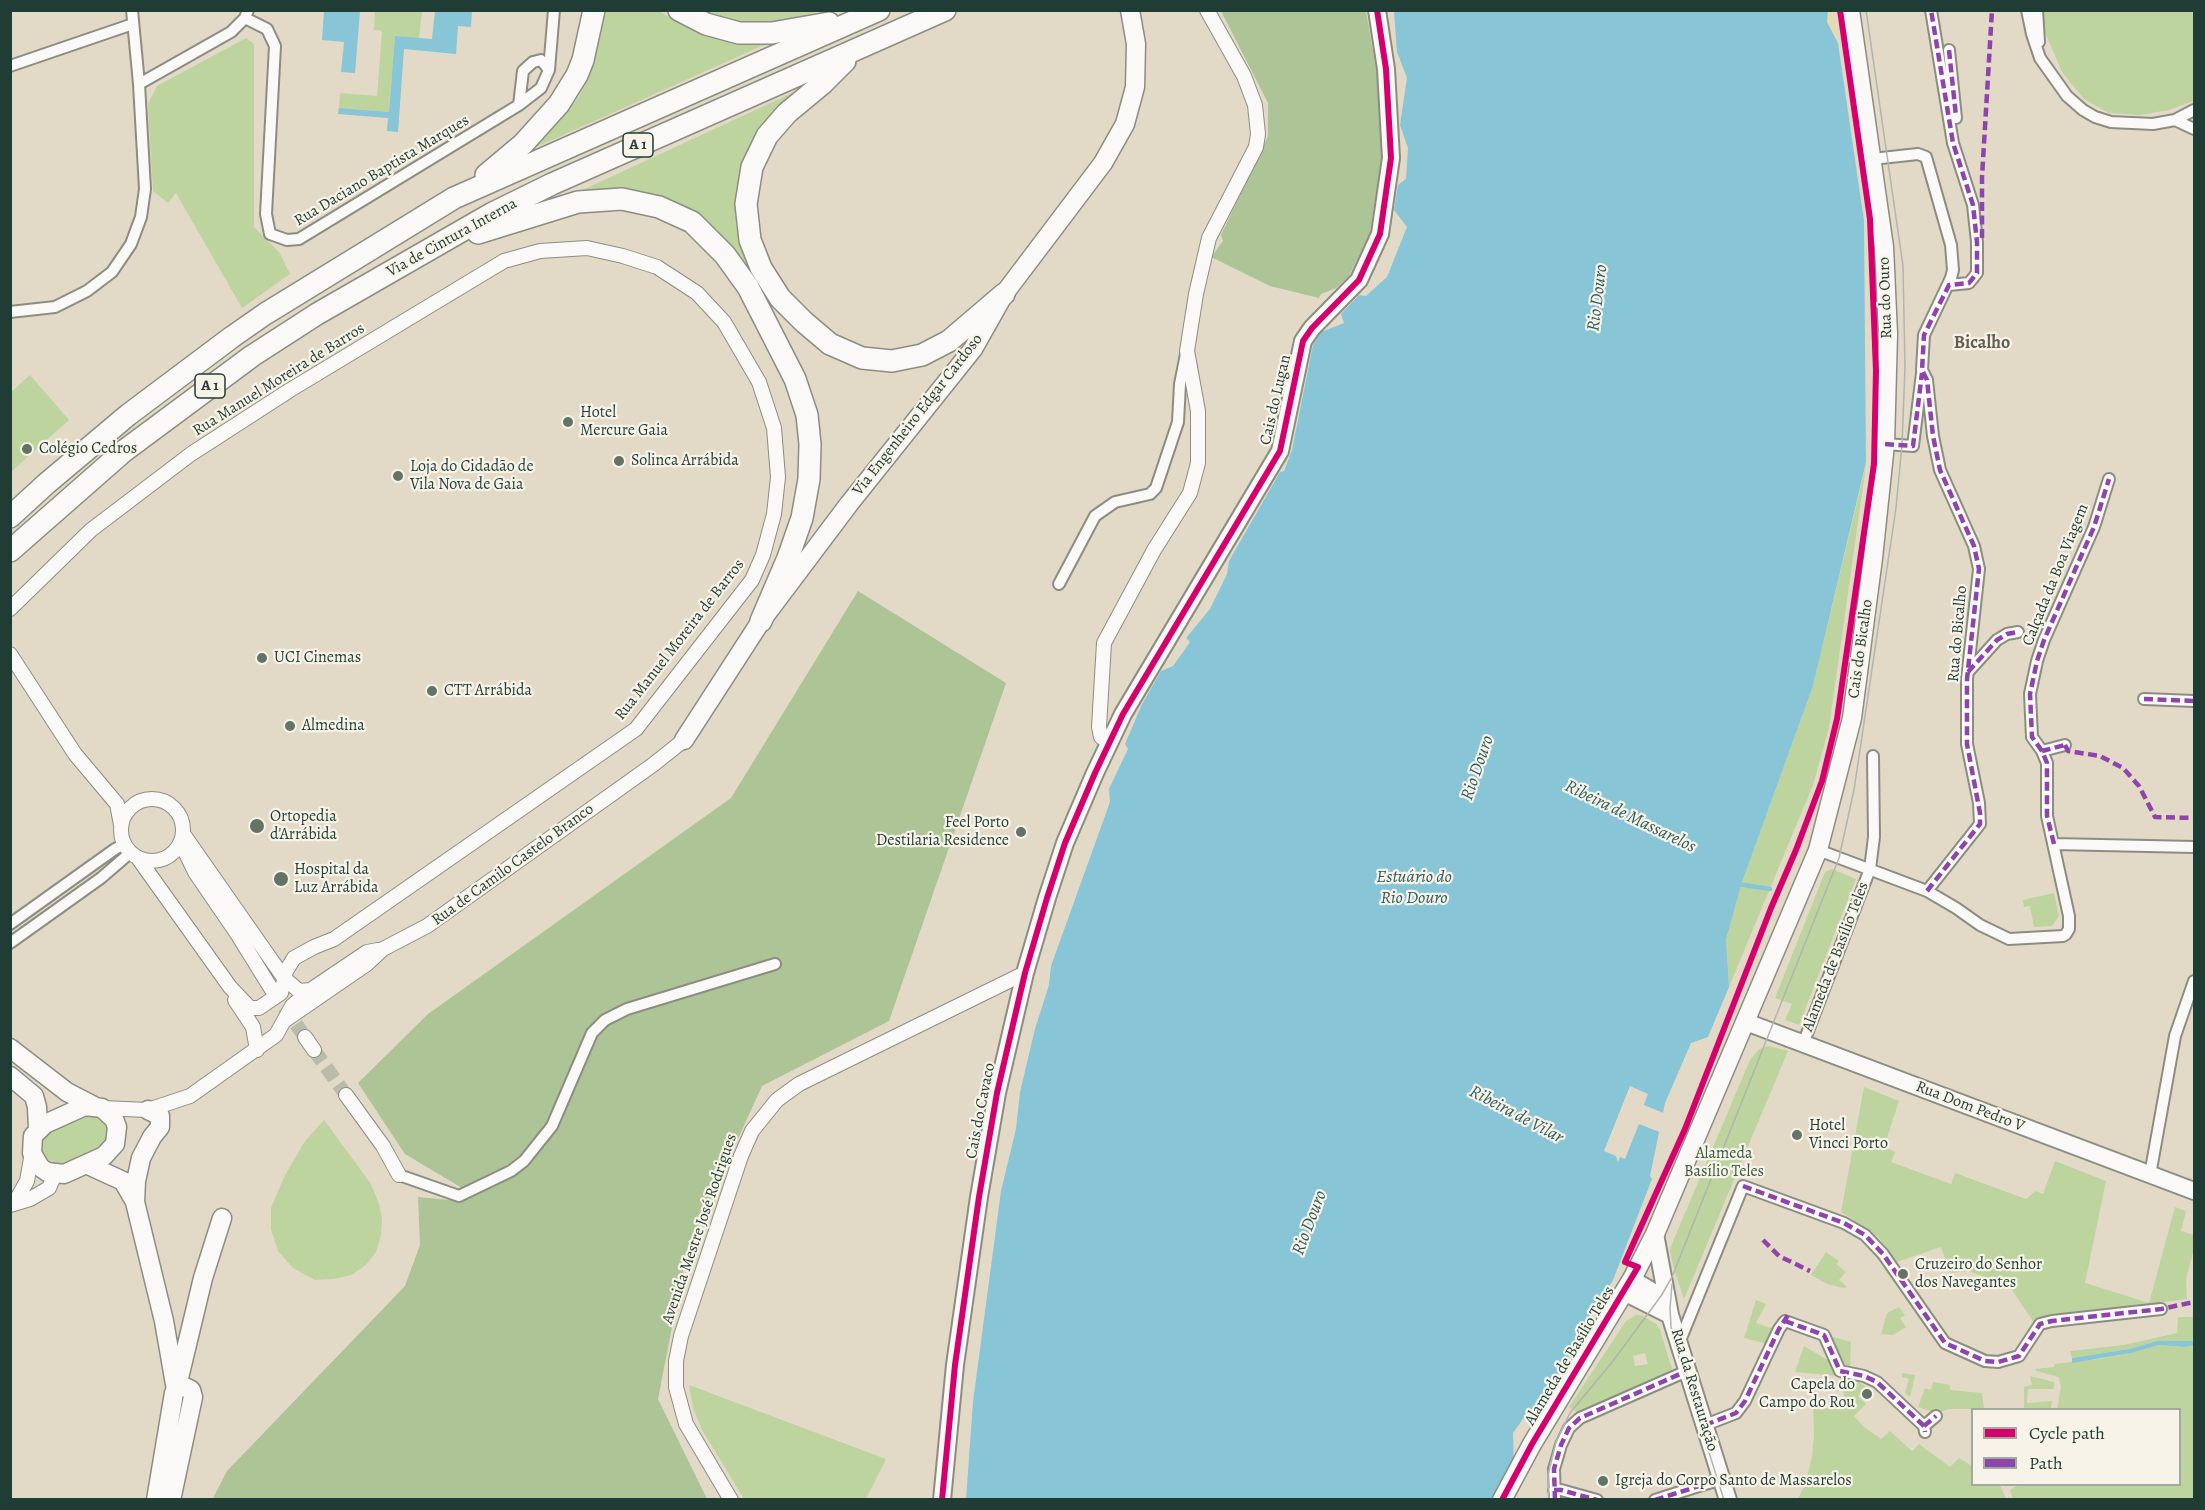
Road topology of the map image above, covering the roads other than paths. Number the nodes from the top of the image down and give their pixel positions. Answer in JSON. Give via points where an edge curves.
{"nodes":[{"id":1,"x":132,"y":10,"type":"edge"},
{"id":2,"x":554,"y":10,"type":"edge"},
{"id":3,"x":594,"y":10,"type":"edge"},
{"id":4,"x":678,"y":10,"type":"edge"},
{"id":5,"x":945,"y":10,"type":"edge"},
{"id":6,"x":1130,"y":10,"type":"edge"},
{"id":7,"x":1207,"y":10,"type":"edge"},
{"id":8,"x":1377,"y":10,"type":"edge"},
{"id":9,"x":1850,"y":10,"type":"edge"},
{"id":10,"x":1931,"y":10,"type":"edge"},
{"id":11,"x":2027,"y":10,"type":"edge"},
{"id":12,"x":2037,"y":10,"type":"edge"},
{"id":13,"x":872,"y":13,"type":"edge"},
{"id":14,"x":247,"y":14,"type":"edge"},
{"id":15,"x":133,"y":24,"type":"junction"},
{"id":16,"x":1949,"y":50,"type":"dead end"},
{"id":17,"x":852,"y":53,"type":"junction"},
{"id":18,"x":2040,"y":58,"type":"junction"},
{"id":19,"x":10,"y":66,"type":"edge"},
{"id":20,"x":549,"y":69,"type":"junction"},
{"id":21,"x":139,"y":84,"type":"junction"},
{"id":22,"x":519,"y":105,"type":"junction"},
{"id":23,"x":2194,"y":110,"type":"edge"},
{"id":24,"x":2175,"y":120,"type":"junction"},
{"id":25,"x":2194,"y":129,"type":"edge"},
{"id":26,"x":1953,"y":143,"type":"junction"},
{"id":27,"x":1872,"y":159,"type":"junction"},
{"id":28,"x":454,"y":198,"type":"junction"},
{"id":29,"x":430,"y":249,"type":"junction"},
{"id":30,"x":1949,"y":285,"type":"junction"},
{"id":31,"x":1004,"y":294,"type":"junction"},
{"id":32,"x":10,"y":312,"type":"edge"},
{"id":33,"x":1186,"y":351,"type":"junction"},
{"id":34,"x":1922,"y":370,"type":"junction"},
{"id":35,"x":1885,"y":444,"type":"junction"},
{"id":36,"x":2109,"y":479,"type":"dead end"},
{"id":37,"x":10,"y":517,"type":"edge"},
{"id":38,"x":10,"y":551,"type":"edge"},
{"id":39,"x":1059,"y":584,"type":"dead end"},
{"id":40,"x":10,"y":609,"type":"edge"},
{"id":41,"x":761,"y":621,"type":"junction"},
{"id":42,"x":2018,"y":632,"type":"dead end"},
{"id":43,"x":10,"y":654,"type":"edge"},
{"id":44,"x":1968,"y":672,"type":"junction"},
{"id":45,"x":2144,"y":699,"type":"dead end"},
{"id":46,"x":2194,"y":701,"type":"edge"},
{"id":47,"x":684,"y":740,"type":"joint"},
{"id":48,"x":1109,"y":742,"type":"junction"},
{"id":49,"x":2065,"y":745,"type":"dead end"},
{"id":50,"x":2042,"y":751,"type":"junction"},
{"id":51,"x":1873,"y":756,"type":"dead end"},
{"id":52,"x":121,"y":825,"type":"junction"},
{"id":53,"x":183,"y":839,"type":"junction"},
{"id":54,"x":2054,"y":844,"type":"junction"},
{"id":55,"x":2194,"y":847,"type":"edge"},
{"id":56,"x":1818,"y":850,"type":"junction"},
{"id":57,"x":131,"y":852,"type":"junction"},
{"id":58,"x":1870,"y":869,"type":"junction"},
{"id":59,"x":1927,"y":891,"type":"junction"},
{"id":60,"x":10,"y":924,"type":"edge"},
{"id":61,"x":10,"y":943,"type":"edge"},
{"id":62,"x":383,"y":949,"type":"junction"},
{"id":63,"x":775,"y":964,"type":"dead end"},
{"id":64,"x":1025,"y":973,"type":"junction"},
{"id":65,"x":284,"y":978,"type":"junction"},
{"id":66,"x":2194,"y":981,"type":"edge"},
{"id":67,"x":230,"y":987,"type":"junction"},
{"id":68,"x":272,"y":990,"type":"tunnel mouth"},
{"id":69,"x":311,"y":990,"type":"junction"},
{"id":70,"x":284,"y":1021,"type":"junction"},
{"id":71,"x":1746,"y":1022,"type":"junction"},
{"id":72,"x":305,"y":1038,"type":"tunnel mouth"},
{"id":73,"x":1803,"y":1044,"type":"junction"},
{"id":74,"x":10,"y":1047,"type":"edge"},
{"id":75,"x":257,"y":1050,"type":"junction"},
{"id":76,"x":314,"y":1050,"type":"tunnel mouth"},
{"id":77,"x":10,"y":1076,"type":"edge"},
{"id":78,"x":346,"y":1095,"type":"tunnel mouth"},
{"id":79,"x":98,"y":1107,"type":"junction"},
{"id":80,"x":148,"y":1110,"type":"junction"},
{"id":81,"x":38,"y":1129,"type":"junction"},
{"id":82,"x":32,"y":1153,"type":"junction"},
{"id":83,"x":86,"y":1164,"type":"junction"},
{"id":84,"x":55,"y":1174,"type":"junction"},
{"id":85,"x":399,"y":1175,"type":"joint"},
{"id":86,"x":2150,"y":1175,"type":"junction"},
{"id":87,"x":2194,"y":1191,"type":"edge"},
{"id":88,"x":135,"y":1202,"type":"junction"},
{"id":89,"x":13,"y":1204,"type":"edge"},
{"id":90,"x":222,"y":1218,"type":"dead end"},
{"id":91,"x":1655,"y":1234,"type":"junction"},
{"id":92,"x":1628,"y":1286,"type":"junction"},
{"id":93,"x":1669,"y":1309,"type":"junction"},
{"id":94,"x":2161,"y":1309,"type":"dead end"},
{"id":95,"x":1679,"y":1343,"type":"junction"},
{"id":96,"x":1687,"y":1371,"type":"junction"},
{"id":97,"x":180,"y":1398,"type":"junction"},
{"id":98,"x":1936,"y":1416,"type":"dead end"},
{"id":99,"x":1705,"y":1425,"type":"junction"},
{"id":100,"x":1721,"y":1479,"type":"junction"},
{"id":101,"x":1555,"y":1495,"type":"edge"},
{"id":102,"x":156,"y":1500,"type":"edge"},
{"id":103,"x":171,"y":1500,"type":"edge"},
{"id":104,"x":731,"y":1500,"type":"edge"},
{"id":105,"x":942,"y":1500,"type":"edge"},
{"id":106,"x":1502,"y":1500,"type":"edge"},
{"id":107,"x":1597,"y":1500,"type":"edge"},
{"id":108,"x":1655,"y":1500,"type":"edge"},
{"id":109,"x":1728,"y":1500,"type":"edge"}],
"edges":[{"from":1,"to":15,"type":"street"},
{"from":2,"to":20,"type":"street","name":"Rua Daciano Baptista Marques"},
{"from":3,"to":28,"type":"highway","via":[[583,60],[559,104],[523,144]]},
{"from":4,"to":13,"type":"highway","via":[[723,29],[756,33],[788,31]]},
{"from":5,"to":17,"type":"highway","name":"Via de Cintura Interna","number":"A 1"},
{"from":6,"to":31,"type":"main road","name":"Via Engenheiro Edgar Cardoso","via":[[1136,45],[1135,87],[1125,124],[1103,163]]},
{"from":7,"to":33,"type":"street","via":[[1244,76],[1255,105],[1258,134],[1256,147],[1209,238]]},
{"from":8,"to":48,"type":"main road","name":"Cais do Lugan","via":[[1386,69],[1391,158],[1380,234],[1359,280],[1303,341],[1280,451]]},
{"from":9,"to":27,"type":"main road","name":"Rua do Ouro"},
{"from":10,"to":26,"type":"street"},
{"from":11,"to":18,"type":"street"},
{"from":12,"to":18,"type":"street"},
{"from":13,"to":28,"type":"highway","name":"Via de Cintura Interna","number":"A 1"},
{"from":14,"to":21,"type":"street","via":[[231,32]]},
{"from":14,"to":22,"type":"street","name":"Rua Daciano Baptista Marques","via":[[267,29],[274,46],[266,214],[270,234],[287,240],[299,239]]},
{"from":15,"to":19,"type":"street"},
{"from":15,"to":21,"type":"street"},
{"from":16,"to":26,"type":"street","via":[[1958,136]]},
{"from":17,"to":29,"type":"highway","name":"Via de Cintura Interna","number":"A 1","via":[[552,184]]},
{"from":17,"to":31,"type":"highway","via":[[787,113],[767,136],[752,167],[746,204],[750,240],[761,268],[780,298],[804,322],[830,344],[862,358],[892,361],[922,355],[949,341]]},
{"from":18,"to":24,"type":"street","via":[[2067,96],[2095,117],[2130,124]]},
{"from":20,"to":22,"type":"street","name":"Rua Daciano Baptista Marques","via":[[541,88]]},
{"from":20,"to":22,"type":"street","via":[[541,60],[524,71]]},
{"from":21,"to":32,"type":"street","via":[[145,189],[141,217],[131,244],[112,272],[87,291],[55,307]]},
{"from":23,"to":24,"type":"street"},
{"from":24,"to":25,"type":"street"},
{"from":26,"to":30,"type":"street","via":[[1973,205],[1977,273],[1969,283]]},
{"from":27,"to":30,"type":"street","name":"Rua do Bicalho","via":[[1918,154],[1926,157],[1951,245],[1953,270]]},
{"from":27,"to":35,"type":"main road","name":"Rua do Ouro","via":[[1886,279]]},
{"from":28,"to":37,"type":"highway","name":"Via de Cintura Interna","number":"A 1","via":[[232,337],[128,415]]},
{"from":29,"to":38,"type":"highway","name":"Via de Cintura Interna","number":"A 1","via":[[317,314],[243,363],[124,451]]},
{"from":29,"to":41,"type":"highway","via":[[578,202],[622,199],[659,207],[692,222],[725,255],[748,287],[795,379],[805,404],[810,444],[802,518]]},
{"from":30,"to":34,"type":"street","name":"Rua do Bicalho","via":[[1924,334]]},
{"from":31,"to":41,"type":"main road","name":"Via Engenheiro Edgar Cardoso","via":[[973,349]]},
{"from":33,"to":39,"type":"street","via":[[1178,422],[1156,488],[1150,494],[1115,502],[1095,516]]},
{"from":33,"to":48,"type":"street","via":[[1198,411],[1198,463],[1190,493],[1104,643],[1099,727],[1101,737]]},
{"from":34,"to":35,"type":"street","name":"Rua do Bicalho","via":[[1913,446]]},
{"from":34,"to":44,"type":"street","name":"Rua do Bicalho","via":[[1927,380],[1940,470],[1974,546],[1979,569]]},
{"from":35,"to":56,"type":"main road","name":"Cais do Bicalho","via":[[1852,718]]},
{"from":36,"to":50,"type":"street","name":"Calçada da Boa Viagem","via":[[2094,527],[2037,661],[2030,693],[2032,736]]},
{"from":40,"to":65,"type":"street","name":"Rua Manuel Moreira de Barros","via":[[91,530],[191,454],[504,261],[540,251],[587,248],[622,256],[657,267],[697,293],[724,322],[759,382],[774,428],[778,477],[774,513],[764,555],[752,580],[636,729],[334,939],[300,954]]},
{"from":41,"to":47,"type":"main road","name":"Via Engenheiro Edgar Cardoso"},
{"from":42,"to":44,"type":"street","name":"Calçada da Boa Viagem","via":[[1997,640]]},
{"from":43,"to":52,"type":"street","via":[[75,754],[117,804]]},
{"from":44,"to":59,"type":"street","name":"Rua do Bicalho","via":[[1967,744],[1980,824]]},
{"from":45,"to":46,"type":"street"},
{"from":47,"to":62,"type":"street","name":"Rua de Camilo Castelo Branco","via":[[427,927]]},
{"from":48,"to":64,"type":"main road","name":"Cais do Cavaco","via":[[1065,843]]},
{"from":49,"to":50,"type":"street"},
{"from":50,"to":54,"type":"street","name":"Calçada da Boa Viagem","via":[[2047,763],[2047,816]]},
{"from":51,"to":58,"type":"street","name":"Alameda de Basílio Teles","via":[[1874,837]]},
{"from":52,"to":53,"type":"street","via":[[124,815],[138,802],[158,799],[181,816]]},
{"from":52,"to":57,"type":"street","via":[[121,835]]},
{"from":53,"to":57,"type":"street","via":[[160,861],[147,861]]},
{"from":53,"to":65,"type":"street"},
{"from":53,"to":68,"type":"street","via":[[195,872]]},
{"from":54,"to":55,"type":"street"},
{"from":54,"to":59,"type":"street","name":"Calçada da Boa Viagem","via":[[2069,916],[2069,929],[2063,936],[2009,939]]},
{"from":56,"to":58,"type":"street"},
{"from":56,"to":71,"type":"main road","name":"Alameda de Basílio Teles"},
{"from":57,"to":60,"type":"street","via":[[115,849]]},
{"from":57,"to":61,"type":"street"},
{"from":57,"to":67,"type":"street"},
{"from":58,"to":59,"type":"street"},
{"from":58,"to":73,"type":"street","name":"Alameda de Basílio Teles"},
{"from":62,"to":69,"type":"street","name":"Rua de Camilo Castelo Branco","via":[[368,951]]},
{"from":62,"to":70,"type":"street","name":"Rua de Camilo Castelo Branco"},
{"from":63,"to":85,"type":"street","via":[[627,1009],[605,1020],[592,1033],[552,1126],[511,1171],[459,1196]]},
{"from":64,"to":104,"type":"street","name":"Avenida Mestre José Rodrigues","via":[[799,1084],[777,1100],[752,1131],[681,1336],[676,1361],[676,1387],[684,1418]]},
{"from":64,"to":105,"type":"main road","name":"Cais do Cavaco","via":[[997,1093],[979,1197],[950,1401]]},
{"from":65,"to":67,"type":"street","name":"Rua Manuel Moreira de Barros","via":[[280,993],[259,1008],[250,1008]]},
{"from":65,"to":69,"type":"street","via":[[299,991]]},
{"from":66,"to":86,"type":"street","via":[[2175,1036]]},
{"from":67,"to":75,"type":"street","via":[[253,1027]]},
{"from":69,"to":70,"type":"street","name":"Rua de Camilo Castelo Branco","via":[[292,1006]]},
{"from":70,"to":75,"type":"street","name":"Rua de Camilo Castelo Branco","via":[[276,1035]]},
{"from":71,"to":73,"type":"main road","name":"Rua Dom Pedro V"},
{"from":71,"to":91,"type":"main road","name":"Alameda de Basílio Teles"},
{"from":72,"to":76,"type":"street"},
{"from":73,"to":86,"type":"main road","name":"Rua Dom Pedro V"},
{"from":74,"to":79,"type":"main road","via":[[67,1092]]},
{"from":75,"to":80,"type":"street","name":"Rua de Camilo Castelo Branco","via":[[190,1096]]},
{"from":77,"to":81,"type":"main road","via":[[34,1096]]},
{"from":78,"to":85,"type":"street"},
{"from":79,"to":80,"type":"street","name":"Rua de Camilo Castelo Branco"},
{"from":79,"to":81,"type":"main road","name":"Rua de Camilo Castelo Branco","via":[[85,1106]]},
{"from":79,"to":83,"type":"main road","via":[[109,1113],[117,1127],[115,1144],[104,1156]]},
{"from":80,"to":88,"type":"main road","via":[[160,1116],[160,1127],[141,1158]]},
{"from":81,"to":82,"type":"main road","via":[[33,1136]]},
{"from":82,"to":84,"type":"main road","via":[[40,1167]]},
{"from":82,"to":89,"type":"street","via":[[27,1181]]},
{"from":83,"to":84,"type":"main road"},
{"from":83,"to":88,"type":"main road","via":[[123,1181]]},
{"from":84,"to":89,"type":"street","via":[[49,1188]]},
{"from":86,"to":87,"type":"main road","name":"Rua Dom Pedro V"},
{"from":88,"to":97,"type":"main road"},
{"from":90,"to":97,"type":"main road","via":[[202,1278]]},
{"from":91,"to":92,"type":"main road","name":"Alameda de Basílio Teles"},
{"from":91,"to":93,"type":"main road","name":"Rua da Restauração"},
{"from":92,"to":93,"type":"main road","name":"Rua da Restauração"},
{"from":92,"to":106,"type":"main road","name":"Alameda de Basílio Teles"},
{"from":93,"to":95,"type":"main road","name":"Rua da Restauração"},
{"from":94,"to":95,"type":"street","via":[[2040,1324],[2019,1356],[1985,1361],[1945,1343],[1883,1254],[1865,1235],[1844,1223],[1743,1186]]},
{"from":95,"to":96,"type":"main road","name":"Rua da Restauração"},
{"from":96,"to":99,"type":"main road","name":"Rua da Restauração"},
{"from":96,"to":101,"type":"street","via":[[1580,1418],[1569,1428],[1554,1469]]},
{"from":97,"to":102,"type":"main road"},
{"from":97,"to":103,"type":"main road","via":[[182,1448]]},
{"from":98,"to":99,"type":"street","via":[[1925,1429],[1878,1382],[1840,1371],[1824,1335],[1785,1321],[1736,1413]]},
{"from":99,"to":100,"type":"main road","name":"Rua da Restauração"},
{"from":100,"to":108,"type":"street"},
{"from":100,"to":109,"type":"main road","name":"Rua da Restauração"},
{"from":101,"to":107,"type":"street","via":[[1561,1490]]}]}
